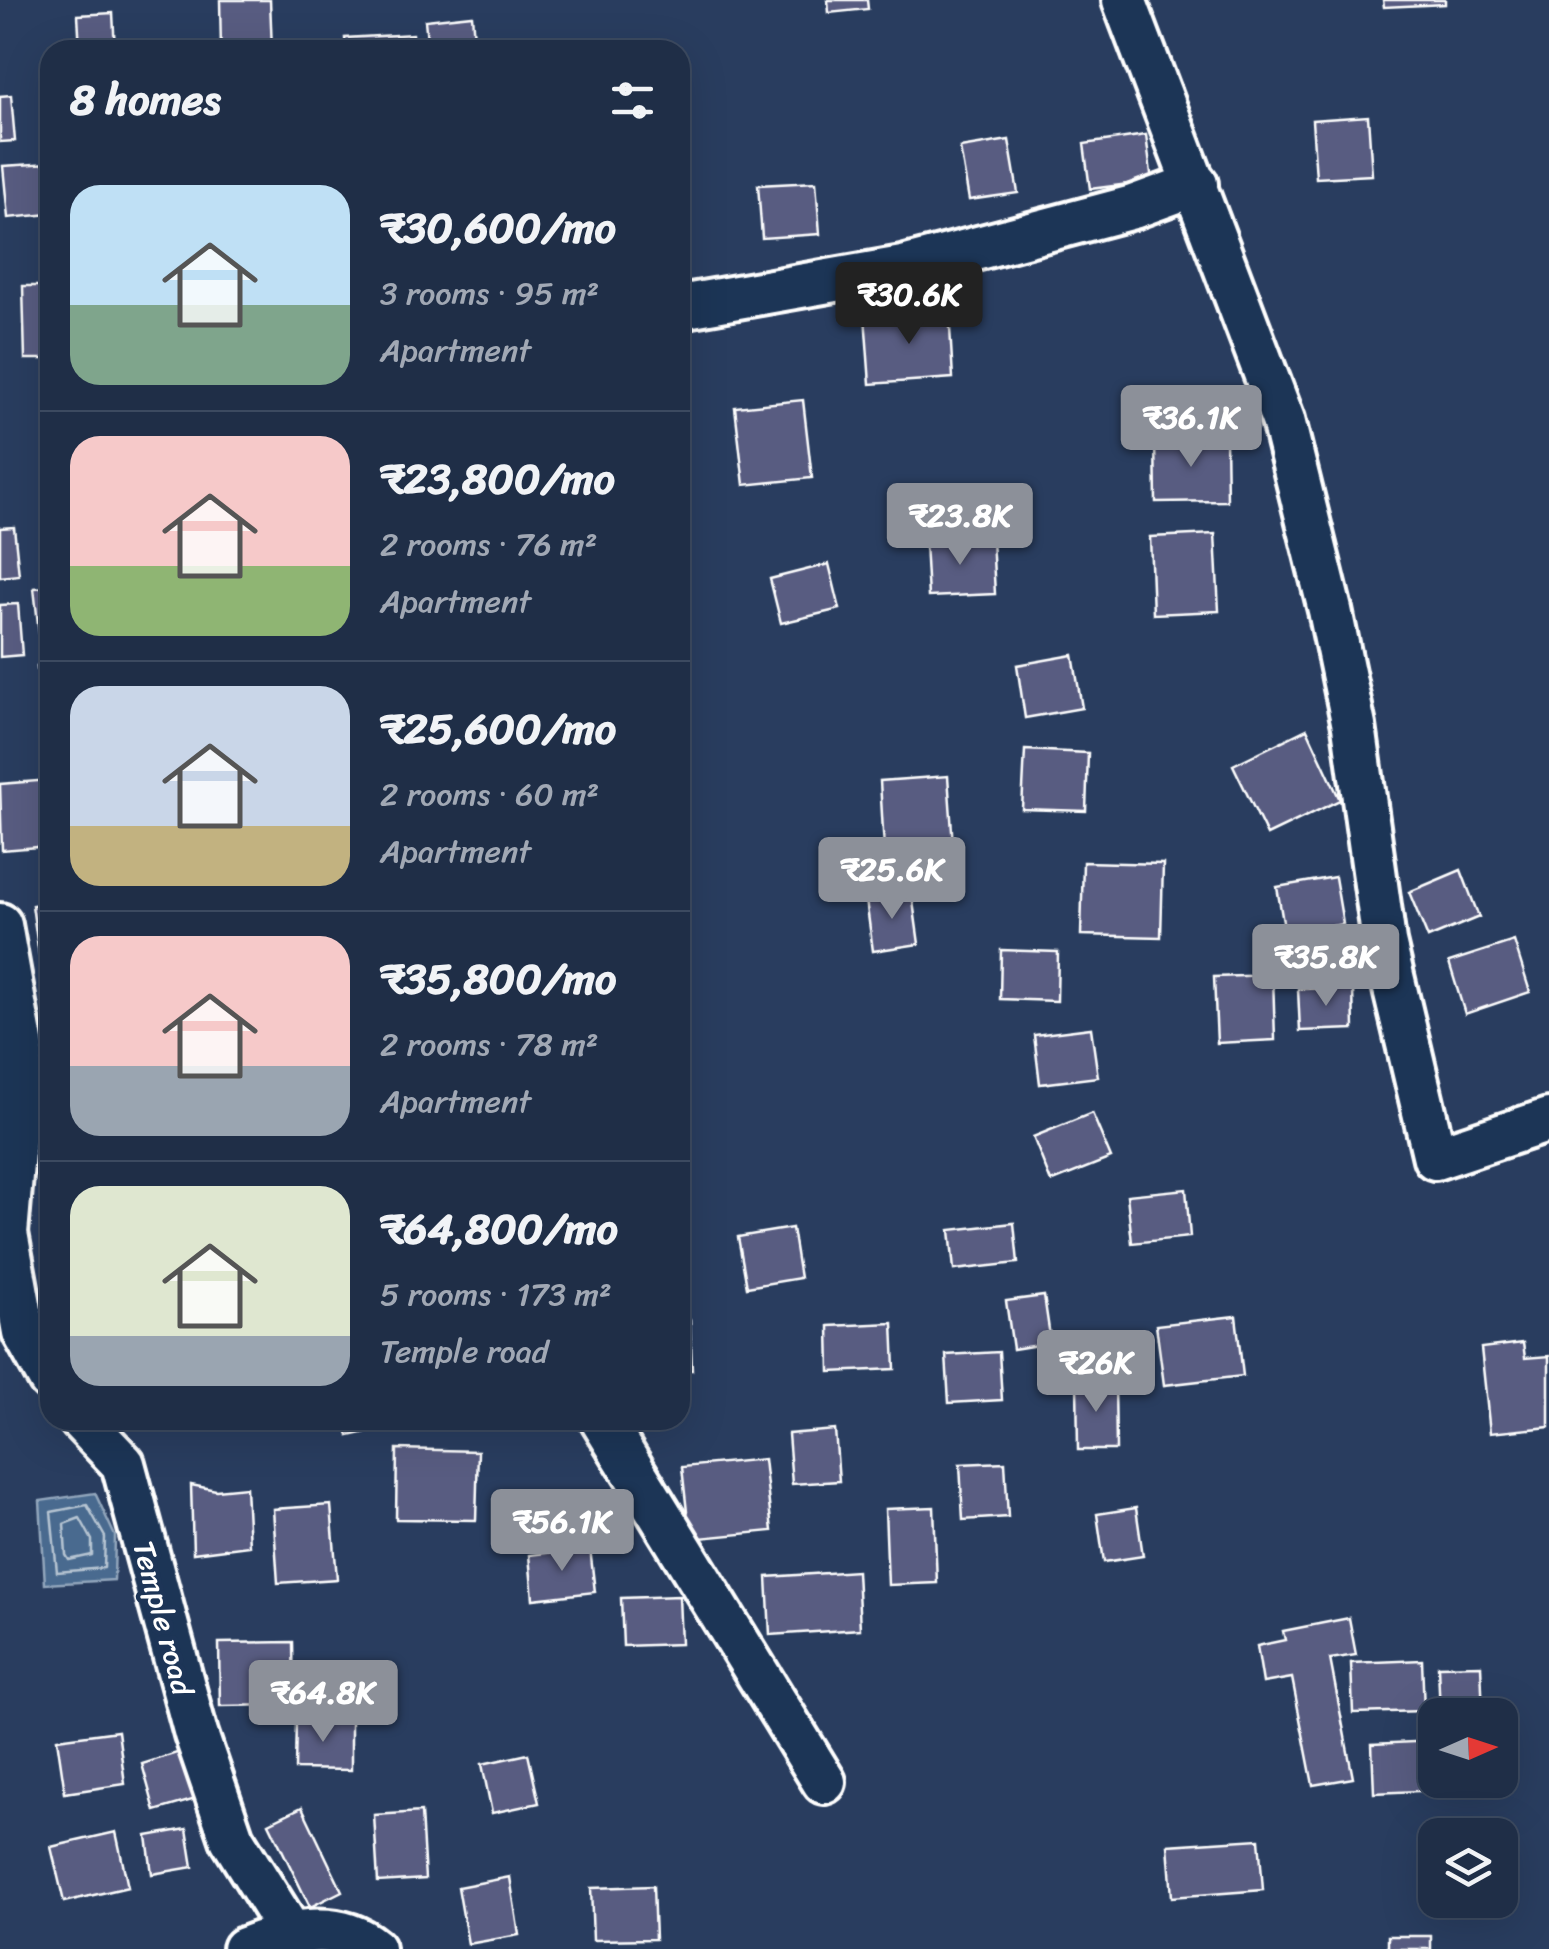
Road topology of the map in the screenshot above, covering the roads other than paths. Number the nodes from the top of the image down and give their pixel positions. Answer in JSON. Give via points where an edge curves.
{"nodes":[{"id":1,"x":1124,"y":0,"type":"edge"},
{"id":2,"x":1196,"y":184,"type":"junction"},
{"id":3,"x":690,"y":306,"type":"edge"},
{"id":4,"x":0,"y":925,"type":"edge"},
{"id":5,"x":1549,"y":1120,"type":"edge"},
{"id":6,"x":40,"y":1361,"type":"edge"},
{"id":7,"x":91,"y":1430,"type":"edge"},
{"id":8,"x":608,"y":1430,"type":"edge"},
{"id":9,"x":824,"y":1782,"type":"dead end"},
{"id":10,"x":290,"y":1932,"type":"junction"},
{"id":11,"x":244,"y":1949,"type":"edge"},
{"id":12,"x":373,"y":1949,"type":"edge"}],
"edges":[{"from":1,"to":2,"type":"street"},
{"from":2,"to":3,"type":"street","via":[[903,268]]},
{"from":2,"to":5,"type":"street","via":[[1282,420],[1330,610],[1354,726],[1384,942],[1435,1158]]},
{"from":4,"to":6,"type":"street","via":[[22,1048],[6,1233],[24,1332]]},
{"from":7,"to":10,"type":"street","name":"Temple road","via":[[123,1464],[196,1734],[232,1839]]},
{"from":8,"to":9,"type":"street"},
{"from":10,"to":11,"type":"street"},
{"from":10,"to":12,"type":"street","via":[[331,1930]]}]}
